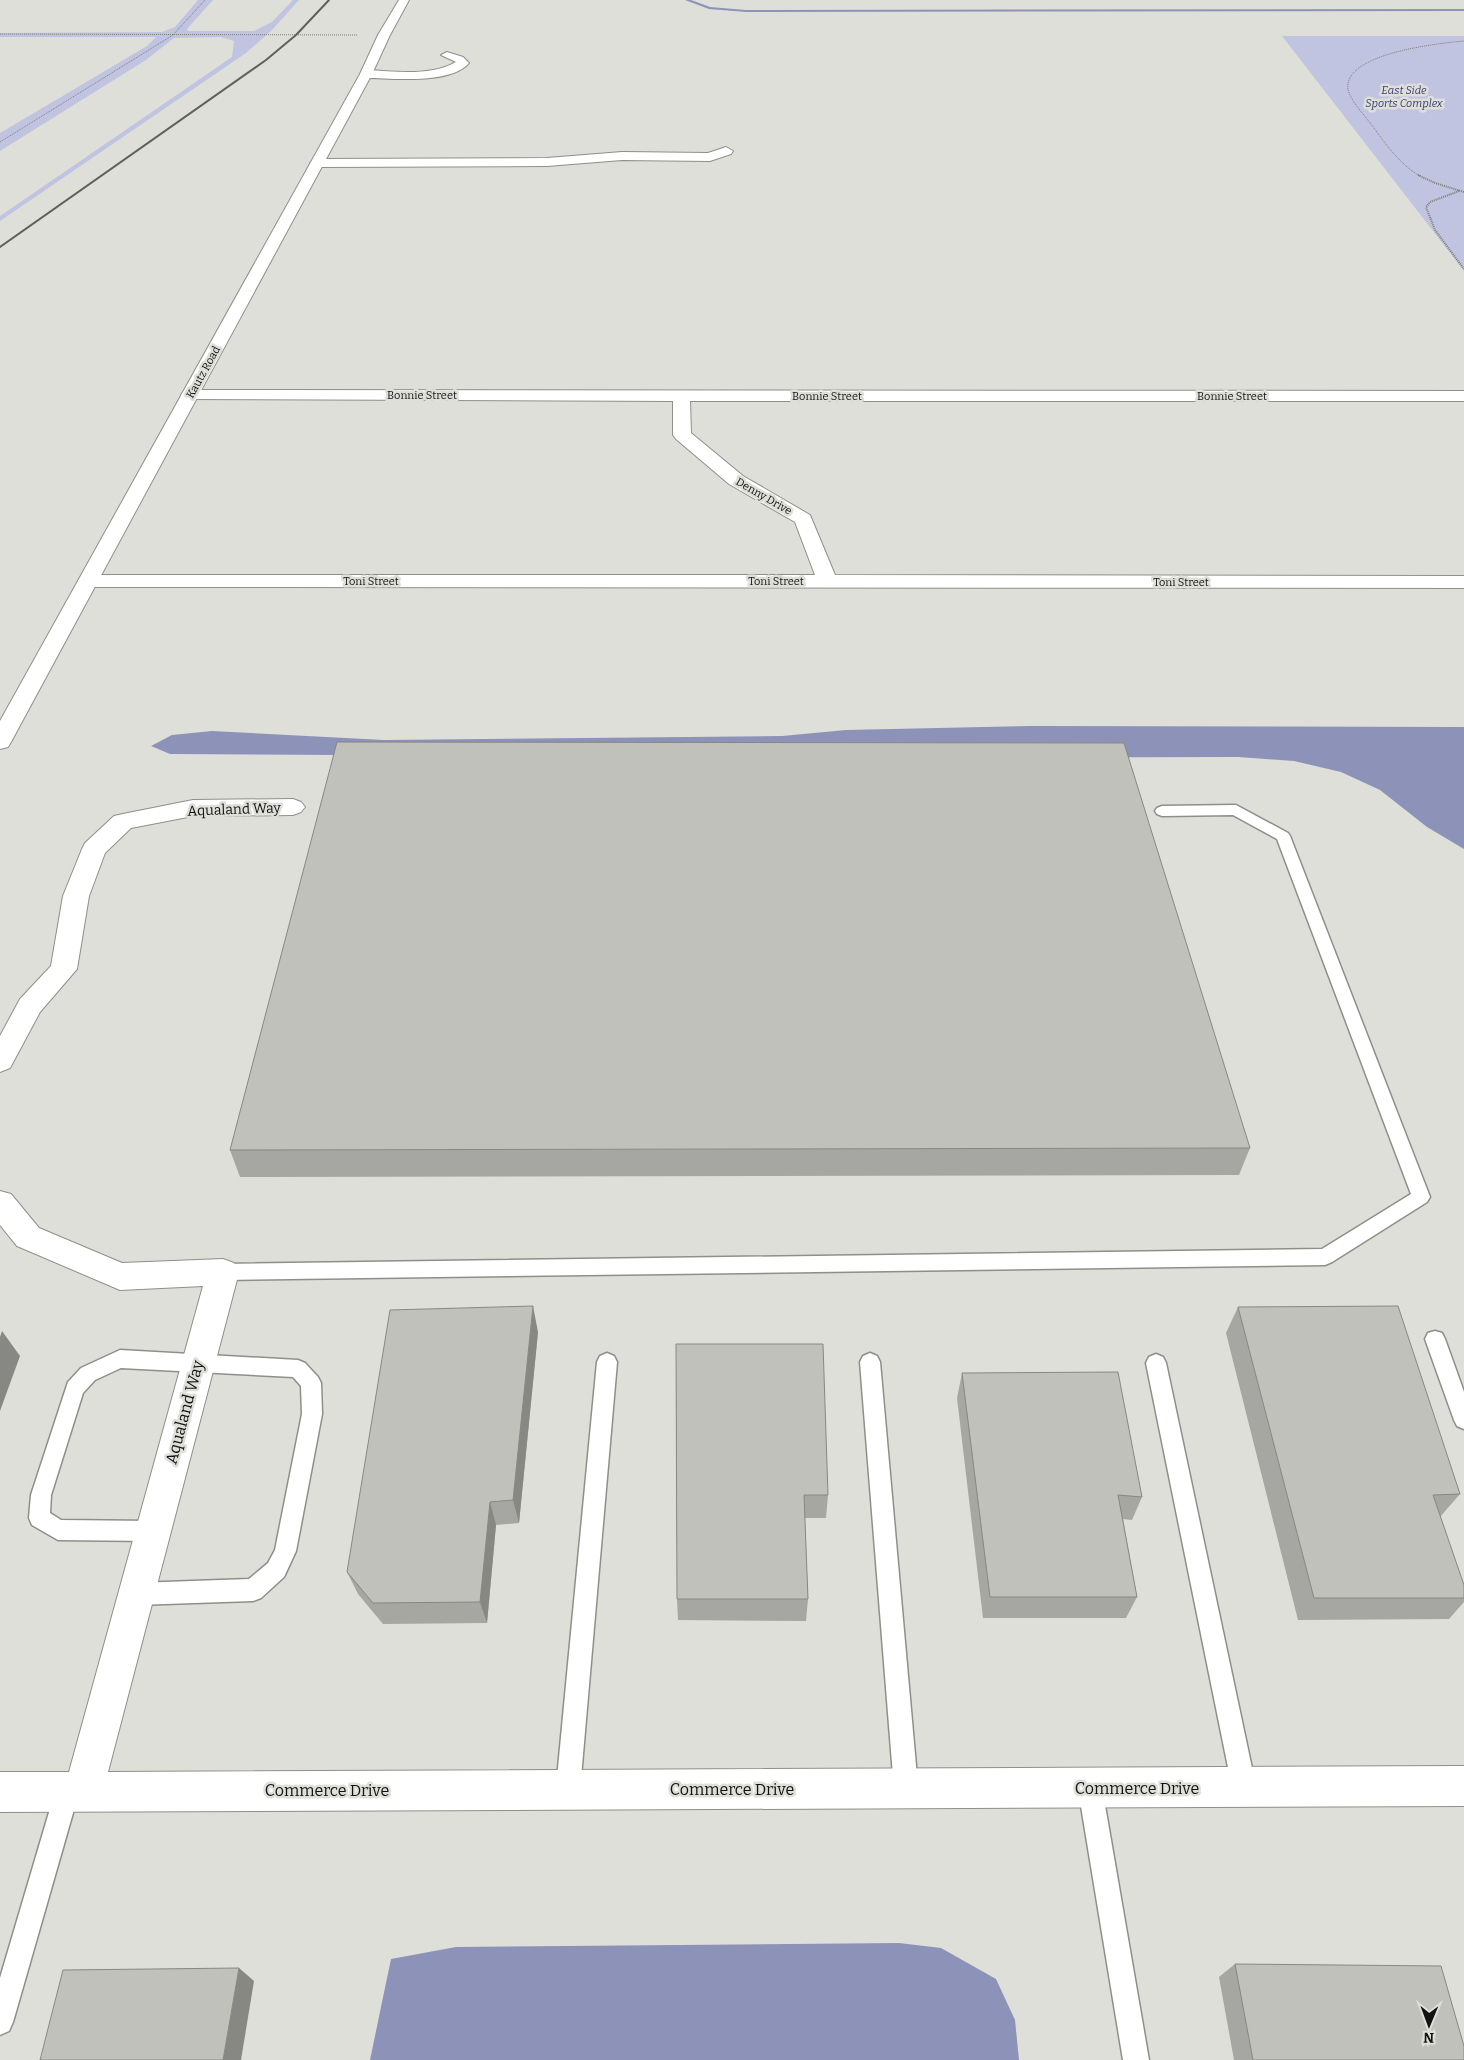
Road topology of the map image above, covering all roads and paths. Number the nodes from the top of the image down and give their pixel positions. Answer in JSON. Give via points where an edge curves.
{"nodes":[{"id":1,"x":205,"y":0,"type":"edge"},
{"id":2,"x":404,"y":0,"type":"edge"},
{"id":3,"x":0,"y":34,"type":"edge"},
{"id":4,"x":174,"y":35,"type":"junction"},
{"id":5,"x":384,"y":35,"type":"junction"},
{"id":6,"x":1464,"y":41,"type":"edge"},
{"id":7,"x":447,"y":55,"type":"dead end"},
{"id":8,"x":366,"y":74,"type":"junction"},
{"id":9,"x":0,"y":142,"type":"edge"},
{"id":10,"x":726,"y":151,"type":"dead end"},
{"id":11,"x":317,"y":163,"type":"junction"},
{"id":12,"x":1460,"y":191,"type":"junction"},
{"id":13,"x":1464,"y":192,"type":"edge"},
{"id":14,"x":1464,"y":269,"type":"edge"},
{"id":15,"x":190,"y":395,"type":"junction"},
{"id":16,"x":681,"y":396,"type":"junction"},
{"id":17,"x":1464,"y":396,"type":"edge"},
{"id":18,"x":88,"y":581,"type":"junction"},
{"id":19,"x":827,"y":581,"type":"junction"},
{"id":20,"x":1464,"y":582,"type":"edge"},
{"id":21,"x":0,"y":742,"type":"edge"},
{"id":22,"x":292,"y":807,"type":"dead end"},
{"id":23,"x":1162,"y":811,"type":"dead end"},
{"id":24,"x":0,"y":1061,"type":"edge"},
{"id":25,"x":0,"y":1203,"type":"edge"},
{"id":26,"x":223,"y":1272,"type":"junction"},
{"id":27,"x":1435,"y":1339,"type":"dead end"},
{"id":28,"x":198,"y":1362,"type":"junction"},
{"id":29,"x":607,"y":1362,"type":"dead end"},
{"id":30,"x":870,"y":1362,"type":"dead end"},
{"id":31,"x":1156,"y":1363,"type":"dead end"},
{"id":32,"x":1464,"y":1420,"type":"edge"},
{"id":33,"x":152,"y":1531,"type":"junction"},
{"id":34,"x":136,"y":1594,"type":"junction"},
{"id":35,"x":1464,"y":1786,"type":"edge"},
{"id":36,"x":1244,"y":1787,"type":"junction"},
{"id":37,"x":906,"y":1788,"type":"junction"},
{"id":38,"x":1090,"y":1788,"type":"junction"},
{"id":39,"x":568,"y":1789,"type":"junction"},
{"id":40,"x":0,"y":1792,"type":"edge"},
{"id":41,"x":75,"y":1792,"type":"junction"},
{"id":42,"x":0,"y":2022,"type":"edge"},
{"id":43,"x":1136,"y":2060,"type":"edge"}],
"edges":[{"from":1,"to":4,"type":"path"},
{"from":2,"to":5,"type":"street","name":"Kautz Road"},
{"from":3,"to":4,"type":"path"},
{"from":4,"to":5,"type":"path"},
{"from":4,"to":9,"type":"path"},
{"from":5,"to":8,"type":"street","name":"Kautz Road"},
{"from":6,"to":12,"type":"path","via":[[1410,49],[1367,63],[1350,79],[1348,88],[1366,117],[1407,167]]},
{"from":7,"to":8,"type":"street","via":[[463,63],[437,73]]},
{"from":8,"to":11,"type":"street","name":"Kautz Road"},
{"from":10,"to":11,"type":"street","via":[[710,157],[622,156],[547,162]]},
{"from":11,"to":15,"type":"street","name":"Kautz Road"},
{"from":12,"to":13,"type":"path"},
{"from":12,"to":14,"type":"path","via":[[1430,202],[1426,207],[1435,230]]},
{"from":15,"to":16,"type":"street","name":"Bonnie Street"},
{"from":15,"to":18,"type":"street","name":"Kautz Road"},
{"from":16,"to":17,"type":"street","name":"Bonnie Street"},
{"from":16,"to":19,"type":"street","name":"Denny Drive","via":[[682,435],[736,480],[803,519]]},
{"from":18,"to":19,"type":"street","name":"Toni Street"},
{"from":18,"to":21,"type":"street","name":"Kautz Road"},
{"from":19,"to":20,"type":"street","name":"Toni Street"},
{"from":22,"to":24,"type":"street","name":"Aqualand Way","via":[[193,808],[123,822],[94,849],[76,896],[64,969],[30,1006]]},
{"from":23,"to":26,"type":"lane","via":[[1236,810],[1283,836],[1421,1197],[1326,1257]]},
{"from":25,"to":26,"type":"street","via":[[28,1236],[120,1277]]},
{"from":26,"to":28,"type":"street","name":"Aqualand Way"},
{"from":27,"to":32,"type":"lane"},
{"from":28,"to":33,"type":"street","name":"Aqualand Way"},
{"from":28,"to":33,"type":"lane","via":[[120,1359],[88,1374],[75,1388],[41,1495],[39,1518],[58,1530]]},
{"from":28,"to":34,"type":"lane","via":[[298,1369],[311,1383],[312,1414],[285,1551],[276,1570],[253,1590]]},
{"from":29,"to":39,"type":"lane"},
{"from":30,"to":37,"type":"lane"},
{"from":31,"to":36,"type":"lane"},
{"from":33,"to":34,"type":"street","name":"Aqualand Way"},
{"from":34,"to":41,"type":"street","name":"Aqualand Way"},
{"from":35,"to":36,"type":"street","name":"Commerce Drive"},
{"from":36,"to":38,"type":"street","name":"Commerce Drive"},
{"from":37,"to":38,"type":"street","name":"Commerce Drive"},
{"from":37,"to":39,"type":"street","name":"Commerce Drive"},
{"from":38,"to":43,"type":"lane"},
{"from":39,"to":41,"type":"street","name":"Commerce Drive"},
{"from":40,"to":41,"type":"street","name":"Commerce Drive"},
{"from":41,"to":42,"type":"lane"}]}
